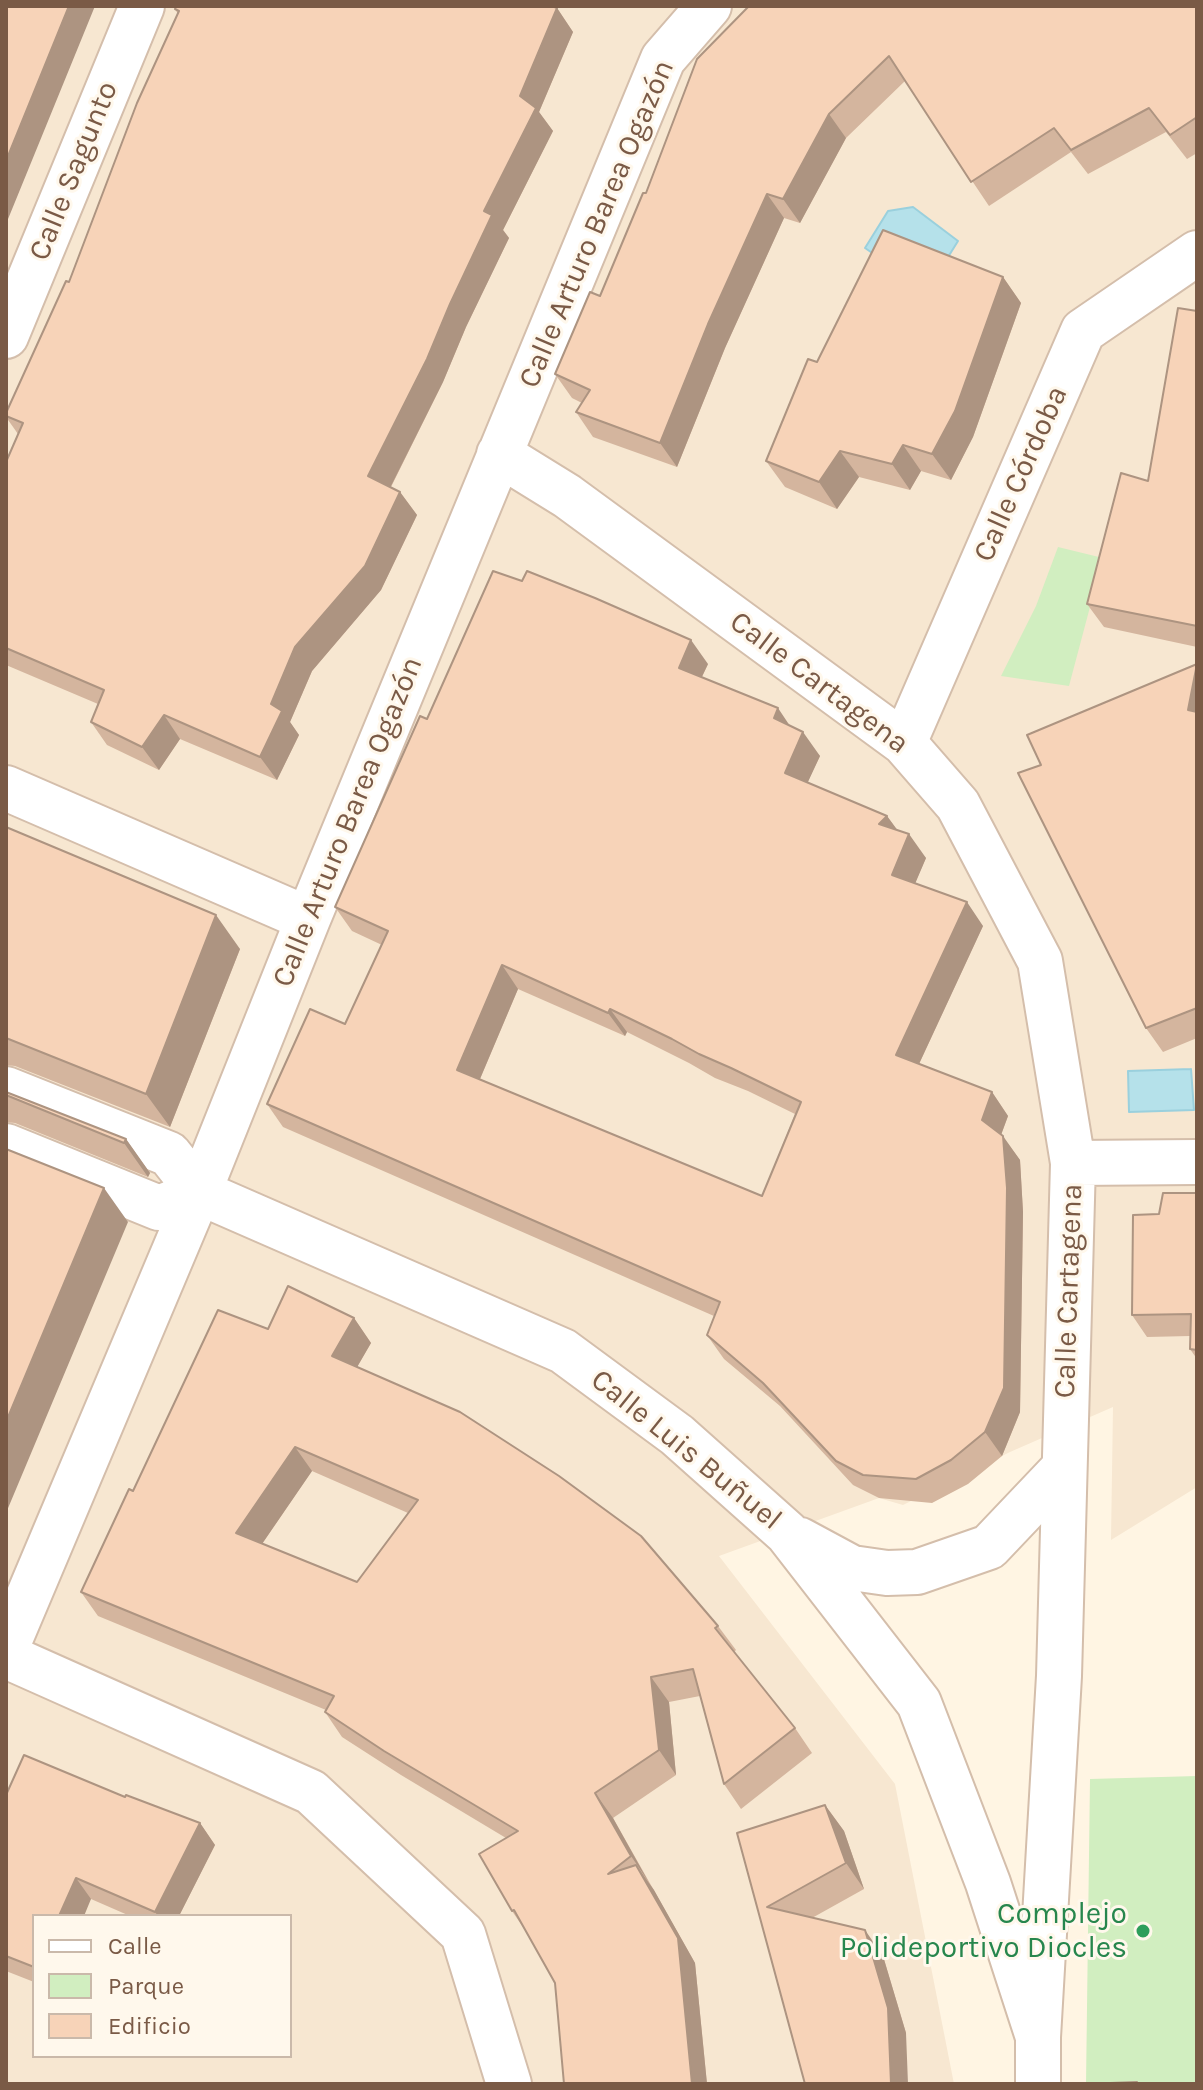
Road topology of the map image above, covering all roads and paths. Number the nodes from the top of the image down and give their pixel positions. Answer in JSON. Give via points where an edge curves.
{"nodes":[{"id":1,"x":142,"y":6,"type":"edge"},
{"id":2,"x":709,"y":6,"type":"edge"},
{"id":3,"x":1197,"y":253,"type":"edge"},
{"id":4,"x":6,"y":336,"type":"edge"},
{"id":5,"x":499,"y":454,"type":"junction"},
{"id":6,"x":904,"y":743,"type":"junction"},
{"id":7,"x":6,"y":788,"type":"edge"},
{"id":8,"x":308,"y":919,"type":"junction"},
{"id":9,"x":6,"y":1089,"type":"edge"},
{"id":10,"x":6,"y":1146,"type":"edge"},
{"id":11,"x":1197,"y":1162,"type":"edge"},
{"id":12,"x":1073,"y":1163,"type":"junction"},
{"id":13,"x":199,"y":1192,"type":"junction"},
{"id":14,"x":1064,"y":1468,"type":"junction"},
{"id":15,"x":787,"y":1533,"type":"junction"},
{"id":16,"x":6,"y":1649,"type":"edge"},
{"id":17,"x":6,"y":1656,"type":"edge"},
{"id":18,"x":1038,"y":2037,"type":"junction"},
{"id":19,"x":509,"y":2084,"type":"edge"},
{"id":20,"x":1038,"y":2084,"type":"edge"}],
"edges":[{"from":1,"to":4,"type":"street","name":"Calle Sagunto"},
{"from":2,"to":5,"type":"street","name":"Calle Arturo Barea Ogazón","via":[[663,59]]},
{"from":3,"to":6,"type":"street","name":"Calle Córdoba","via":[[1083,331]]},
{"from":5,"to":6,"type":"street","name":"Calle Cartagena","via":[[567,496]]},
{"from":5,"to":8,"type":"street","name":"Calle Arturo Barea Ogazón"},
{"from":6,"to":12,"type":"street","name":"Calle Cartagena","via":[[958,805],[1040,961]]},
{"from":7,"to":8,"type":"street"},
{"from":8,"to":13,"type":"street","name":"Calle Arturo Barea Ogazón"},
{"from":9,"to":13,"type":"street","via":[[169,1154]]},
{"from":10,"to":13,"type":"street","via":[[159,1208]]},
{"from":11,"to":12,"type":"street"},
{"from":12,"to":14,"type":"street","name":"Calle Cartagena"},
{"from":13,"to":15,"type":"street","name":"Calle Luis Buñuel","via":[[563,1351],[677,1435]]},
{"from":13,"to":16,"type":"street","name":"Calle Arturo Barea Ogazón"},
{"from":14,"to":15,"type":"street","via":[[989,1547],[917,1572],[852,1568]]},
{"from":14,"to":18,"type":"street","name":"Calle Cartagena","via":[[1059,1676]]},
{"from":15,"to":18,"type":"street","name":"Calle Luis Buñuel","via":[[919,1703],[988,1883]]},
{"from":17,"to":19,"type":"street","via":[[311,1792],[463,1934]]},
{"from":18,"to":20,"type":"street","name":"Calle Luis Buñuel"}]}
